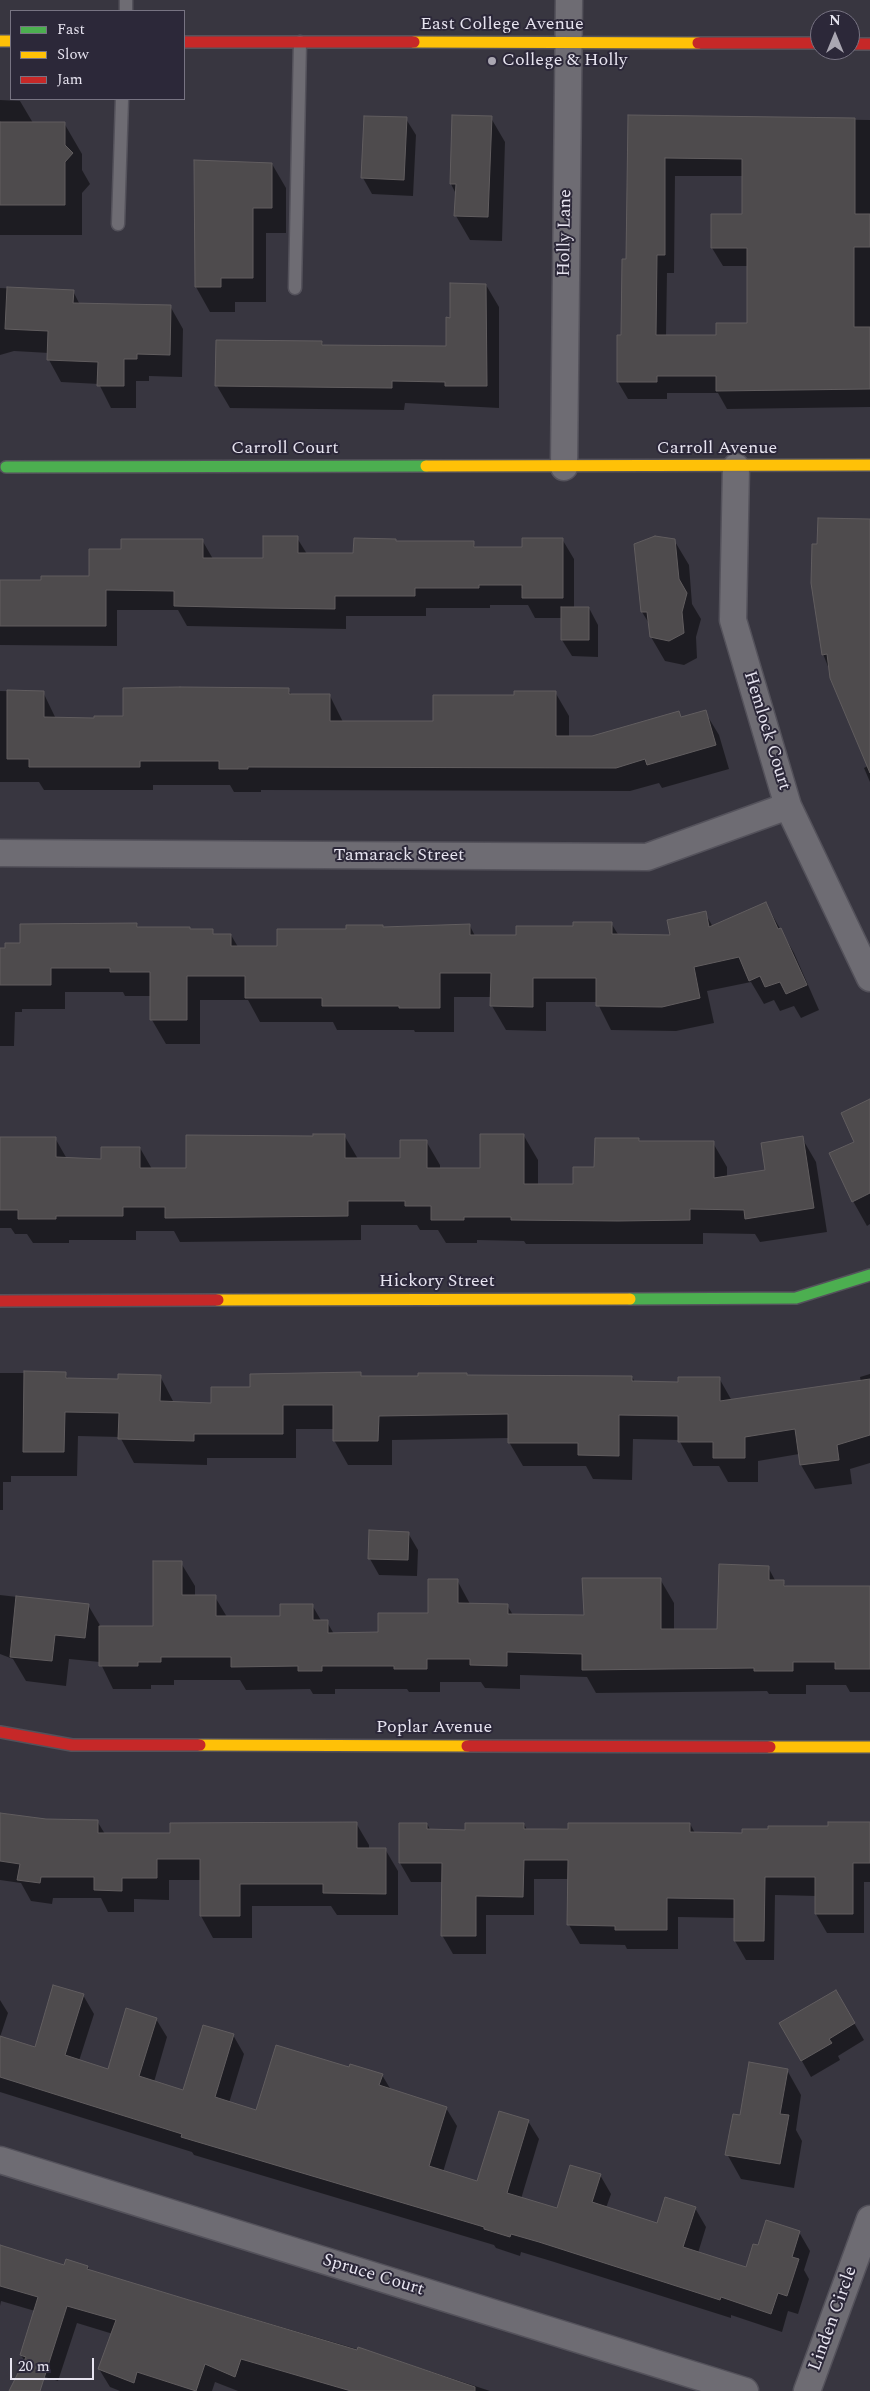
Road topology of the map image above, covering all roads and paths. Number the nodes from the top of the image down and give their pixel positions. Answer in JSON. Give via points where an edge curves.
{"nodes":[{"id":1,"x":569,"y":0,"type":"edge"},
{"id":2,"x":185,"y":42,"type":"edge"},
{"id":3,"x":300,"y":42,"type":"junction"},
{"id":4,"x":568,"y":42,"type":"junction"},
{"id":5,"x":810,"y":43,"type":"edge"},
{"id":6,"x":122,"y":100,"type":"edge"},
{"id":7,"x":118,"y":224,"type":"dead end"},
{"id":8,"x":295,"y":288,"type":"dead end"},
{"id":9,"x":870,"y":465,"type":"edge"},
{"id":10,"x":6,"y":467,"type":"dead end"},
{"id":11,"x":564,"y":467,"type":"junction"},
{"id":12,"x":736,"y":467,"type":"junction"},
{"id":13,"x":788,"y":806,"type":"junction"},
{"id":14,"x":0,"y":853,"type":"edge"},
{"id":15,"x":870,"y":978,"type":"edge"},
{"id":16,"x":870,"y":1275,"type":"edge"},
{"id":17,"x":0,"y":1302,"type":"edge"},
{"id":18,"x":0,"y":1732,"type":"edge"},
{"id":19,"x":870,"y":1747,"type":"edge"},
{"id":20,"x":0,"y":2160,"type":"edge"},
{"id":21,"x":870,"y":2219,"type":"edge"},
{"id":22,"x":745,"y":2391,"type":"edge"},
{"id":23,"x":807,"y":2391,"type":"edge"}],
"edges":[{"from":1,"to":4,"type":"street","name":"Holly Lane"},
{"from":2,"to":3,"type":"street","name":"East College Avenue"},
{"from":3,"to":4,"type":"street","name":"East College Avenue"},
{"from":3,"to":8,"type":"lane"},
{"from":4,"to":5,"type":"street","name":"East College Avenue"},
{"from":4,"to":11,"type":"street","name":"Holly Lane"},
{"from":6,"to":7,"type":"lane"},
{"from":9,"to":12,"type":"street","name":"Carroll Avenue"},
{"from":10,"to":11,"type":"street","name":"Carroll Court"},
{"from":11,"to":12,"type":"street","name":"Carroll Avenue"},
{"from":12,"to":13,"type":"street","name":"Hemlock Court","via":[[733,620]]},
{"from":13,"to":14,"type":"street","name":"Tamarack Street","via":[[647,857]]},
{"from":13,"to":15,"type":"street","name":"Hemlock Court"},
{"from":16,"to":17,"type":"street","name":"Hickory Street","via":[[796,1298]]},
{"from":18,"to":19,"type":"street","name":"Poplar Avenue","via":[[72,1745]]},
{"from":20,"to":22,"type":"street","name":"Spruce Court"},
{"from":21,"to":23,"type":"street","name":"Linden Circle"}]}
